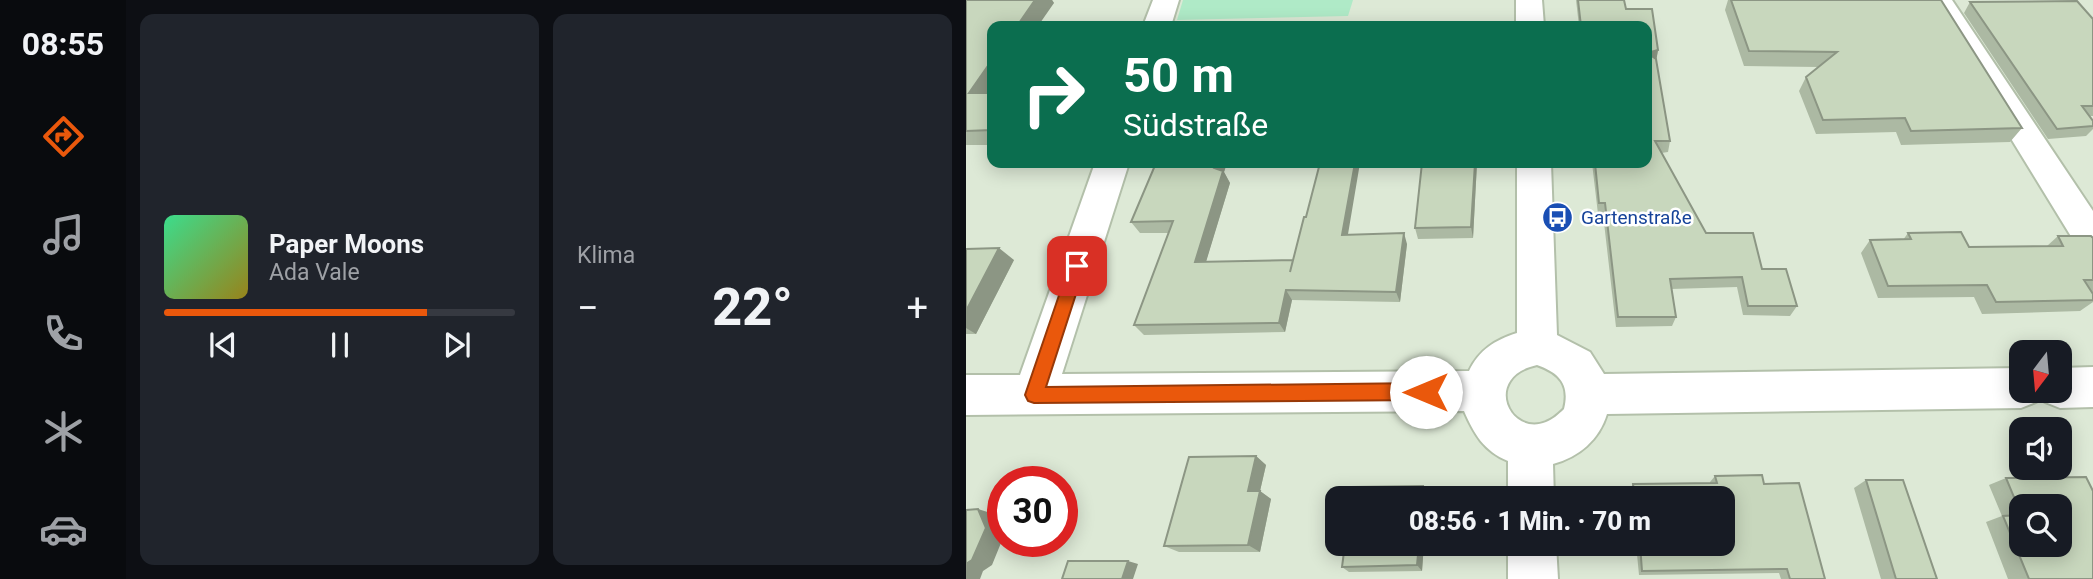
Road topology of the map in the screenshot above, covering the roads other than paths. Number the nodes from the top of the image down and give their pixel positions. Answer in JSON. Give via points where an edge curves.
{"nodes":[{"id":1,"x":1166,"y":0,"type":"edge"},
{"id":2,"x":1529,"y":0,"type":"edge"},
{"id":3,"x":1939,"y":0,"type":"edge"},
{"id":4,"x":1159,"y":21,"type":"edge"},
{"id":5,"x":1530,"y":21,"type":"edge"},
{"id":6,"x":1110,"y":168,"type":"edge"},
{"id":7,"x":1534,"y":168,"type":"edge"},
{"id":8,"x":2093,"y":240,"type":"edge"},
{"id":9,"x":1537,"y":348,"type":"junction"},
{"id":10,"x":2093,"y":387,"type":"edge"},
{"id":11,"x":2009,"y":388,"type":"edge"},
{"id":12,"x":2072,"y":388,"type":"edge"},
{"id":13,"x":1482,"y":391,"type":"junction"},
{"id":14,"x":1589,"y":394,"type":"junction"},
{"id":15,"x":966,"y":395,"type":"edge"},
{"id":16,"x":1034,"y":395,"type":"junction"},
{"id":17,"x":1530,"y":448,"type":"junction"},
{"id":18,"x":1531,"y":486,"type":"edge"},
{"id":19,"x":1532,"y":556,"type":"edge"},
{"id":20,"x":1533,"y":579,"type":"edge"}],
"edges":[{"from":1,"to":4,"type":"street"},
{"from":2,"to":5,"type":"street"},
{"from":3,"to":8,"type":"street"},
{"from":6,"to":16,"type":"street"},
{"from":7,"to":9,"type":"street"},
{"from":9,"to":13,"type":"street","via":[[1512,353],[1492,368]]},
{"from":9,"to":14,"type":"street","via":[[1562,354],[1581,370]]},
{"from":10,"to":12,"type":"street"},
{"from":11,"to":14,"type":"street"},
{"from":13,"to":16,"type":"street"},
{"from":13,"to":17,"type":"street","via":[[1486,417],[1503,438]]},
{"from":14,"to":17,"type":"street","via":[[1583,422],[1562,442]]},
{"from":15,"to":16,"type":"street"},
{"from":17,"to":18,"type":"street"},
{"from":19,"to":20,"type":"street"}]}
